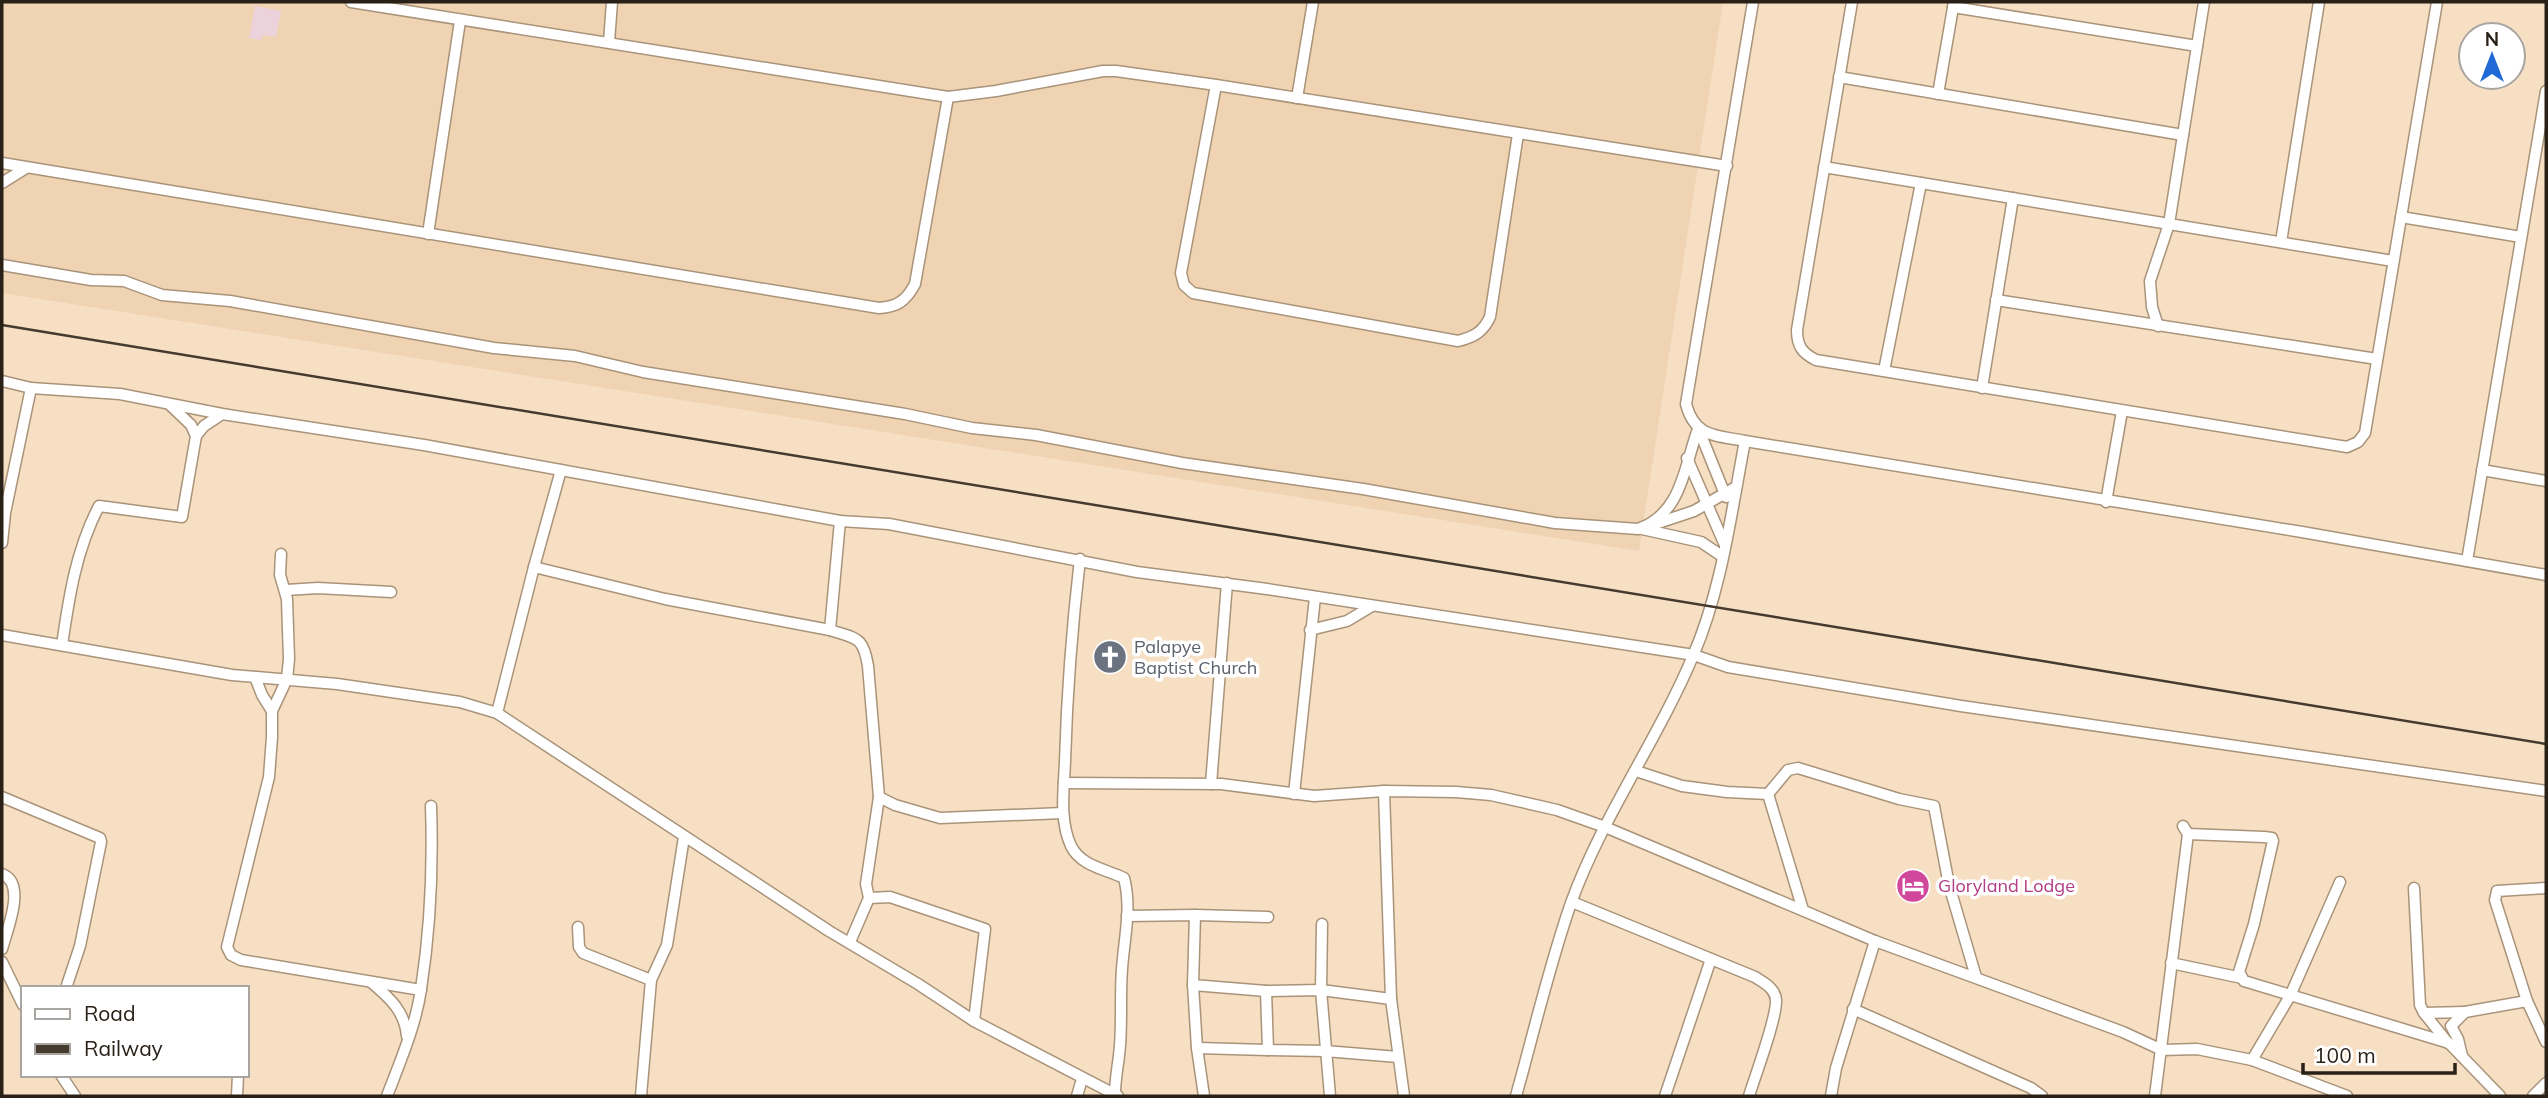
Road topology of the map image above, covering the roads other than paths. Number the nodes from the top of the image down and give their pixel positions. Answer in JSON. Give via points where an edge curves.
{"nodes":[{"id":1,"x":351,"y":2,"type":"edge"},
{"id":2,"x":612,"y":2,"type":"edge"},
{"id":3,"x":1313,"y":2,"type":"edge"},
{"id":4,"x":1753,"y":2,"type":"edge"},
{"id":5,"x":1852,"y":2,"type":"edge"},
{"id":6,"x":2204,"y":2,"type":"edge"},
{"id":7,"x":2319,"y":2,"type":"edge"},
{"id":8,"x":2437,"y":2,"type":"edge"},
{"id":9,"x":1953,"y":4,"type":"edge"},
{"id":10,"x":460,"y":21,"type":"junction"},
{"id":11,"x":609,"y":42,"type":"junction"},
{"id":12,"x":2197,"y":46,"type":"junction"},
{"id":13,"x":1839,"y":77,"type":"junction"},
{"id":14,"x":1216,"y":85,"type":"junction"},
{"id":15,"x":1938,"y":94,"type":"junction"},
{"id":16,"x":948,"y":97,"type":"junction"},
{"id":17,"x":1297,"y":98,"type":"junction"},
{"id":18,"x":2546,"y":98,"type":"edge"},
{"id":19,"x":1518,"y":134,"type":"junction"},
{"id":20,"x":2183,"y":135,"type":"junction"},
{"id":21,"x":2,"y":163,"type":"edge"},
{"id":22,"x":1727,"y":166,"type":"junction"},
{"id":23,"x":26,"y":167,"type":"junction"},
{"id":24,"x":1824,"y":167,"type":"junction"},
{"id":25,"x":2,"y":183,"type":"edge"},
{"id":26,"x":1921,"y":183,"type":"junction"},
{"id":27,"x":2013,"y":198,"type":"junction"},
{"id":28,"x":2401,"y":216,"type":"junction"},
{"id":29,"x":2169,"y":224,"type":"junction"},
{"id":30,"x":428,"y":234,"type":"junction"},
{"id":31,"x":2521,"y":237,"type":"junction"},
{"id":32,"x":2281,"y":242,"type":"junction"},
{"id":33,"x":2393,"y":261,"type":"junction"},
{"id":34,"x":2,"y":265,"type":"edge"},
{"id":35,"x":1996,"y":300,"type":"junction"},
{"id":36,"x":2158,"y":326,"type":"junction"},
{"id":37,"x":2377,"y":359,"type":"junction"},
{"id":38,"x":1884,"y":371,"type":"junction"},
{"id":39,"x":2,"y":381,"type":"edge"},
{"id":40,"x":32,"y":388,"type":"junction"},
{"id":41,"x":1982,"y":388,"type":"junction"},
{"id":42,"x":170,"y":404,"type":"junction"},
{"id":43,"x":2122,"y":411,"type":"junction"},
{"id":44,"x":222,"y":414,"type":"junction"},
{"id":45,"x":1698,"y":429,"type":"junction"},
{"id":46,"x":196,"y":436,"type":"junction"},
{"id":47,"x":1745,"y":441,"type":"junction"},
{"id":48,"x":1687,"y":458,"type":"junction"},
{"id":49,"x":561,"y":470,"type":"junction"},
{"id":50,"x":2482,"y":470,"type":"junction"},
{"id":51,"x":2546,"y":481,"type":"edge"},
{"id":52,"x":1736,"y":486,"type":"junction"},
{"id":53,"x":1725,"y":494,"type":"junction"},
{"id":54,"x":2106,"y":502,"type":"junction"},
{"id":55,"x":1707,"y":504,"type":"junction"},
{"id":56,"x":1731,"y":512,"type":"junction"},
{"id":57,"x":840,"y":521,"type":"junction"},
{"id":58,"x":1651,"y":524,"type":"junction"},
{"id":59,"x":1638,"y":528,"type":"junction"},
{"id":60,"x":2,"y":543,"type":"edge"},
{"id":61,"x":1724,"y":544,"type":"junction"},
{"id":62,"x":281,"y":554,"type":"dead end"},
{"id":63,"x":1722,"y":556,"type":"junction"},
{"id":64,"x":1080,"y":559,"type":"junction"},
{"id":65,"x":2467,"y":561,"type":"junction"},
{"id":66,"x":534,"y":567,"type":"junction"},
{"id":67,"x":2546,"y":575,"type":"edge"},
{"id":68,"x":1227,"y":583,"type":"junction"},
{"id":69,"x":286,"y":590,"type":"junction"},
{"id":70,"x":391,"y":593,"type":"dead end"},
{"id":71,"x":1315,"y":597,"type":"junction"},
{"id":72,"x":1372,"y":606,"type":"junction"},
{"id":73,"x":830,"y":630,"type":"junction"},
{"id":74,"x":1310,"y":631,"type":"junction"},
{"id":75,"x":2,"y":635,"type":"edge"},
{"id":76,"x":62,"y":645,"type":"junction"},
{"id":77,"x":1693,"y":655,"type":"junction"},
{"id":78,"x":255,"y":677,"type":"junction"},
{"id":79,"x":287,"y":679,"type":"junction"},
{"id":80,"x":272,"y":711,"type":"junction"},
{"id":81,"x":497,"y":713,"type":"junction"},
{"id":82,"x":1636,"y":771,"type":"junction"},
{"id":83,"x":1065,"y":783,"type":"junction"},
{"id":84,"x":1211,"y":784,"type":"junction"},
{"id":85,"x":1384,"y":791,"type":"junction"},
{"id":86,"x":2546,"y":791,"type":"edge"},
{"id":87,"x":1768,"y":793,"type":"junction"},
{"id":88,"x":1294,"y":794,"type":"junction"},
{"id":89,"x":2,"y":797,"type":"edge"},
{"id":90,"x":878,"y":797,"type":"junction"},
{"id":91,"x":431,"y":806,"type":"dead end"},
{"id":92,"x":1063,"y":813,"type":"junction"},
{"id":93,"x":1605,"y":827,"type":"junction"},
{"id":94,"x":684,"y":836,"type":"junction"},
{"id":95,"x":2,"y":874,"type":"edge"},
{"id":96,"x":2340,"y":882,"type":"dead end"},
{"id":97,"x":2414,"y":888,"type":"dead end"},
{"id":98,"x":2546,"y":888,"type":"edge"},
{"id":99,"x":869,"y":898,"type":"junction"},
{"id":100,"x":1572,"y":902,"type":"junction"},
{"id":101,"x":1803,"y":911,"type":"junction"},
{"id":102,"x":1195,"y":915,"type":"junction"},
{"id":103,"x":1128,"y":916,"type":"junction"},
{"id":104,"x":1268,"y":917,"type":"dead end"},
{"id":105,"x":1322,"y":924,"type":"dead end"},
{"id":106,"x":578,"y":927,"type":"dead end"},
{"id":107,"x":1875,"y":941,"type":"junction"},
{"id":108,"x":850,"y":942,"type":"junction"},
{"id":109,"x":2,"y":949,"type":"edge"},
{"id":110,"x":1711,"y":959,"type":"junction"},
{"id":111,"x":2,"y":962,"type":"edge"},
{"id":112,"x":2171,"y":963,"type":"junction"},
{"id":113,"x":1976,"y":977,"type":"junction"},
{"id":114,"x":2242,"y":978,"type":"junction"},
{"id":115,"x":651,"y":980,"type":"junction"},
{"id":116,"x":370,"y":981,"type":"junction"},
{"id":117,"x":1194,"y":985,"type":"junction"},
{"id":118,"x":67,"y":986,"type":"edge"},
{"id":119,"x":421,"y":990,"type":"junction"},
{"id":120,"x":1321,"y":990,"type":"junction"},
{"id":121,"x":1266,"y":991,"type":"junction"},
{"id":122,"x":2290,"y":996,"type":"junction"},
{"id":123,"x":1391,"y":999,"type":"junction"},
{"id":124,"x":21,"y":1001,"type":"edge"},
{"id":125,"x":2527,"y":1001,"type":"junction"},
{"id":126,"x":1853,"y":1009,"type":"junction"},
{"id":127,"x":2465,"y":1012,"type":"junction"},
{"id":128,"x":2424,"y":1013,"type":"junction"},
{"id":129,"x":974,"y":1021,"type":"junction"},
{"id":130,"x":407,"y":1040,"type":"junction"},
{"id":131,"x":2546,"y":1042,"type":"edge"},
{"id":132,"x":2449,"y":1043,"type":"junction"},
{"id":133,"x":1197,"y":1048,"type":"junction"},
{"id":134,"x":1268,"y":1050,"type":"junction"},
{"id":135,"x":2162,"y":1050,"type":"junction"},
{"id":136,"x":1325,"y":1051,"type":"junction"},
{"id":137,"x":1398,"y":1057,"type":"junction"},
{"id":138,"x":2252,"y":1060,"type":"junction"},
{"id":139,"x":2463,"y":1060,"type":"junction"},
{"id":140,"x":62,"y":1077,"type":"edge"},
{"id":141,"x":238,"y":1077,"type":"edge"},
{"id":142,"x":1082,"y":1079,"type":"junction"},
{"id":143,"x":2546,"y":1083,"type":"edge"},
{"id":144,"x":1116,"y":1095,"type":"edge"},
{"id":145,"x":75,"y":1096,"type":"edge"},
{"id":146,"x":237,"y":1096,"type":"edge"},
{"id":147,"x":387,"y":1096,"type":"edge"},
{"id":148,"x":641,"y":1096,"type":"edge"},
{"id":149,"x":1077,"y":1096,"type":"edge"},
{"id":150,"x":1204,"y":1096,"type":"edge"},
{"id":151,"x":1330,"y":1096,"type":"edge"},
{"id":152,"x":1404,"y":1096,"type":"edge"},
{"id":153,"x":1516,"y":1096,"type":"edge"},
{"id":154,"x":1665,"y":1096,"type":"edge"},
{"id":155,"x":1749,"y":1096,"type":"edge"},
{"id":156,"x":1831,"y":1096,"type":"edge"},
{"id":157,"x":2042,"y":1096,"type":"edge"},
{"id":158,"x":2155,"y":1096,"type":"edge"},
{"id":159,"x":2347,"y":1096,"type":"edge"},
{"id":160,"x":2500,"y":1096,"type":"edge"},
{"id":161,"x":2533,"y":1096,"type":"edge"}],
"edges":[{"from":1,"to":10,"type":"street"},
{"from":2,"to":11,"type":"street"},
{"from":3,"to":17,"type":"street"},
{"from":4,"to":22,"type":"street"},
{"from":5,"to":13,"type":"street"},
{"from":6,"to":12,"type":"street"},
{"from":7,"to":32,"type":"street"},
{"from":8,"to":28,"type":"street"},
{"from":9,"to":12,"type":"street"},
{"from":9,"to":15,"type":"street"},
{"from":10,"to":11,"type":"street"},
{"from":10,"to":30,"type":"street"},
{"from":11,"to":16,"type":"street"},
{"from":12,"to":20,"type":"street"},
{"from":13,"to":15,"type":"street"},
{"from":13,"to":24,"type":"street"},
{"from":14,"to":16,"type":"street","via":[[1103,71]]},
{"from":14,"to":17,"type":"street"},
{"from":14,"to":19,"type":"street","via":[[1181,273],[1184,285],[1192,293],[1458,341],[1475,337],[1490,317]]},
{"from":15,"to":20,"type":"street"},
{"from":16,"to":30,"type":"street","via":[[915,284],[908,297],[893,307]]},
{"from":17,"to":19,"type":"street"},
{"from":18,"to":31,"type":"street"},
{"from":19,"to":22,"type":"street"},
{"from":20,"to":29,"type":"street"},
{"from":21,"to":23,"type":"street"},
{"from":22,"to":45,"type":"street","via":[[1686,404]]},
{"from":23,"to":25,"type":"street"},
{"from":23,"to":30,"type":"street"},
{"from":24,"to":26,"type":"street"},
{"from":24,"to":38,"type":"street","via":[[1797,341],[1805,355],[1816,360]]},
{"from":26,"to":27,"type":"street"},
{"from":26,"to":38,"type":"street"},
{"from":27,"to":29,"type":"street"},
{"from":27,"to":35,"type":"street"},
{"from":28,"to":31,"type":"street"},
{"from":28,"to":33,"type":"street"},
{"from":29,"to":32,"type":"street"},
{"from":29,"to":36,"type":"street","via":[[2150,281]]},
{"from":31,"to":50,"type":"street"},
{"from":32,"to":33,"type":"street"},
{"from":33,"to":37,"type":"street"},
{"from":34,"to":59,"type":"street","via":[[92,281],[124,281],[162,295],[230,301],[494,348],[575,356],[643,372],[1555,523]]},
{"from":35,"to":36,"type":"street"},
{"from":35,"to":41,"type":"street"},
{"from":36,"to":37,"type":"street"},
{"from":37,"to":43,"type":"street","via":[[2365,433],[2347,447]]},
{"from":38,"to":41,"type":"street"},
{"from":39,"to":40,"type":"street"},
{"from":40,"to":42,"type":"street","via":[[120,394]]},
{"from":40,"to":60,"type":"street"},
{"from":41,"to":43,"type":"street"},
{"from":42,"to":44,"type":"street"},
{"from":42,"to":46,"type":"street"},
{"from":43,"to":54,"type":"street"},
{"from":44,"to":46,"type":"street"},
{"from":44,"to":49,"type":"street"},
{"from":45,"to":47,"type":"street"},
{"from":45,"to":48,"type":"street"},
{"from":45,"to":53,"type":"street"},
{"from":46,"to":76,"type":"street","via":[[182,517],[99,506],[85,535],[70,588]]},
{"from":47,"to":52,"type":"street"},
{"from":47,"to":54,"type":"street"},
{"from":48,"to":55,"type":"street"},
{"from":48,"to":58,"type":"street","via":[[1680,487],[1665,514]]},
{"from":49,"to":57,"type":"street"},
{"from":49,"to":66,"type":"street"},
{"from":50,"to":51,"type":"street"},
{"from":50,"to":65,"type":"street"},
{"from":52,"to":53,"type":"street"},
{"from":52,"to":56,"type":"street"},
{"from":53,"to":55,"type":"street"},
{"from":53,"to":56,"type":"street"},
{"from":54,"to":65,"type":"street"},
{"from":55,"to":58,"type":"street"},
{"from":55,"to":61,"type":"street"},
{"from":56,"to":61,"type":"street"},
{"from":57,"to":64,"type":"street","via":[[889,524]]},
{"from":57,"to":73,"type":"street"},
{"from":58,"to":59,"type":"street"},
{"from":59,"to":63,"type":"street","via":[[1701,542]]},
{"from":61,"to":63,"type":"street"},
{"from":62,"to":69,"type":"street","via":[[280,575]]},
{"from":63,"to":77,"type":"street","via":[[1712,607]]},
{"from":64,"to":68,"type":"street","via":[[1137,572]]},
{"from":64,"to":83,"type":"street","via":[[1069,666]]},
{"from":65,"to":67,"type":"street"},
{"from":66,"to":73,"type":"street","via":[[665,599]]},
{"from":66,"to":81,"type":"street"},
{"from":68,"to":71,"type":"street"},
{"from":68,"to":84,"type":"street"},
{"from":69,"to":70,"type":"street"},
{"from":69,"to":79,"type":"street"},
{"from":71,"to":72,"type":"street"},
{"from":71,"to":74,"type":"street"},
{"from":72,"to":74,"type":"street","via":[[1347,621]]},
{"from":72,"to":77,"type":"street"},
{"from":73,"to":90,"type":"street","via":[[856,638],[864,646]]},
{"from":74,"to":88,"type":"street"},
{"from":75,"to":76,"type":"street"},
{"from":76,"to":78,"type":"street"},
{"from":77,"to":82,"type":"street"},
{"from":77,"to":86,"type":"street","via":[[1728,667],[1961,706]]},
{"from":78,"to":79,"type":"street"},
{"from":78,"to":80,"type":"street"},
{"from":79,"to":80,"type":"street"},
{"from":79,"to":81,"type":"street","via":[[460,702]]},
{"from":80,"to":116,"type":"street","via":[[269,776],[227,947],[241,960]]},
{"from":81,"to":94,"type":"street"},
{"from":82,"to":87,"type":"street","via":[[1682,786]]},
{"from":82,"to":93,"type":"street"},
{"from":83,"to":84,"type":"street"},
{"from":83,"to":92,"type":"street"},
{"from":84,"to":88,"type":"street"},
{"from":85,"to":88,"type":"street"},
{"from":85,"to":93,"type":"street","via":[[1490,795]]},
{"from":85,"to":123,"type":"street"},
{"from":87,"to":101,"type":"street"},
{"from":87,"to":113,"type":"street","via":[[1788,770],[1798,768],[1934,806],[1949,885]]},
{"from":89,"to":118,"type":"street","via":[[100,838],[80,946]]},
{"from":90,"to":92,"type":"street","via":[[940,818]]},
{"from":90,"to":99,"type":"street","via":[[866,884]]},
{"from":91,"to":119,"type":"street"},
{"from":92,"to":103,"type":"street","via":[[1071,846],[1085,863],[1124,878]]},
{"from":93,"to":100,"type":"street"},
{"from":93,"to":101,"type":"street"},
{"from":94,"to":108,"type":"street"},
{"from":94,"to":115,"type":"street","via":[[667,945]]},
{"from":95,"to":109,"type":"street","via":[[13,883],[16,894]]},
{"from":96,"to":122,"type":"street"},
{"from":97,"to":128,"type":"street","via":[[2418,982]]},
{"from":98,"to":125,"type":"street","via":[[2497,891],[2500,919]]},
{"from":99,"to":108,"type":"street"},
{"from":99,"to":129,"type":"street","via":[[890,897],[985,929]]},
{"from":100,"to":110,"type":"street"},
{"from":100,"to":153,"type":"street"},
{"from":101,"to":107,"type":"street"},
{"from":102,"to":103,"type":"street"},
{"from":102,"to":104,"type":"street"},
{"from":102,"to":117,"type":"street"},
{"from":103,"to":144,"type":"street"},
{"from":105,"to":120,"type":"street"},
{"from":106,"to":115,"type":"street","via":[[583,953]]},
{"from":107,"to":113,"type":"street"},
{"from":107,"to":126,"type":"street"},
{"from":108,"to":129,"type":"street"},
{"from":110,"to":154,"type":"street"},
{"from":110,"to":155,"type":"street","via":[[1755,976],[1770,987],[1776,999]]},
{"from":111,"to":124,"type":"street"},
{"from":112,"to":114,"type":"street"},
{"from":112,"to":114,"type":"street","via":[[2185,830],[2272,838],[2239,972]]},
{"from":112,"to":135,"type":"street"},
{"from":113,"to":135,"type":"street"},
{"from":114,"to":122,"type":"street"},
{"from":115,"to":148,"type":"street"},
{"from":116,"to":119,"type":"street"},
{"from":116,"to":130,"type":"street","via":[[397,1006],[406,1024]]},
{"from":117,"to":121,"type":"street"},
{"from":117,"to":133,"type":"street"},
{"from":119,"to":130,"type":"street"},
{"from":120,"to":121,"type":"street"},
{"from":120,"to":123,"type":"street"},
{"from":120,"to":136,"type":"street"},
{"from":121,"to":134,"type":"street"},
{"from":122,"to":132,"type":"street"},
{"from":122,"to":138,"type":"street"},
{"from":123,"to":137,"type":"street"},
{"from":125,"to":127,"type":"street"},
{"from":125,"to":131,"type":"street"},
{"from":126,"to":156,"type":"street"},
{"from":126,"to":157,"type":"street"},
{"from":127,"to":128,"type":"street"},
{"from":127,"to":139,"type":"street","via":[[2451,1026]]},
{"from":128,"to":132,"type":"street"},
{"from":129,"to":142,"type":"street"},
{"from":130,"to":147,"type":"street"},
{"from":132,"to":139,"type":"street"},
{"from":133,"to":134,"type":"street"},
{"from":133,"to":150,"type":"street"},
{"from":134,"to":136,"type":"street"},
{"from":135,"to":138,"type":"street","via":[[2197,1049]]},
{"from":135,"to":158,"type":"street"},
{"from":136,"to":137,"type":"street"},
{"from":136,"to":151,"type":"street"},
{"from":137,"to":152,"type":"street"},
{"from":138,"to":159,"type":"street"},
{"from":139,"to":160,"type":"street"},
{"from":140,"to":145,"type":"street"},
{"from":141,"to":146,"type":"street"},
{"from":142,"to":144,"type":"street"},
{"from":142,"to":149,"type":"street"},
{"from":143,"to":161,"type":"street"}]}
